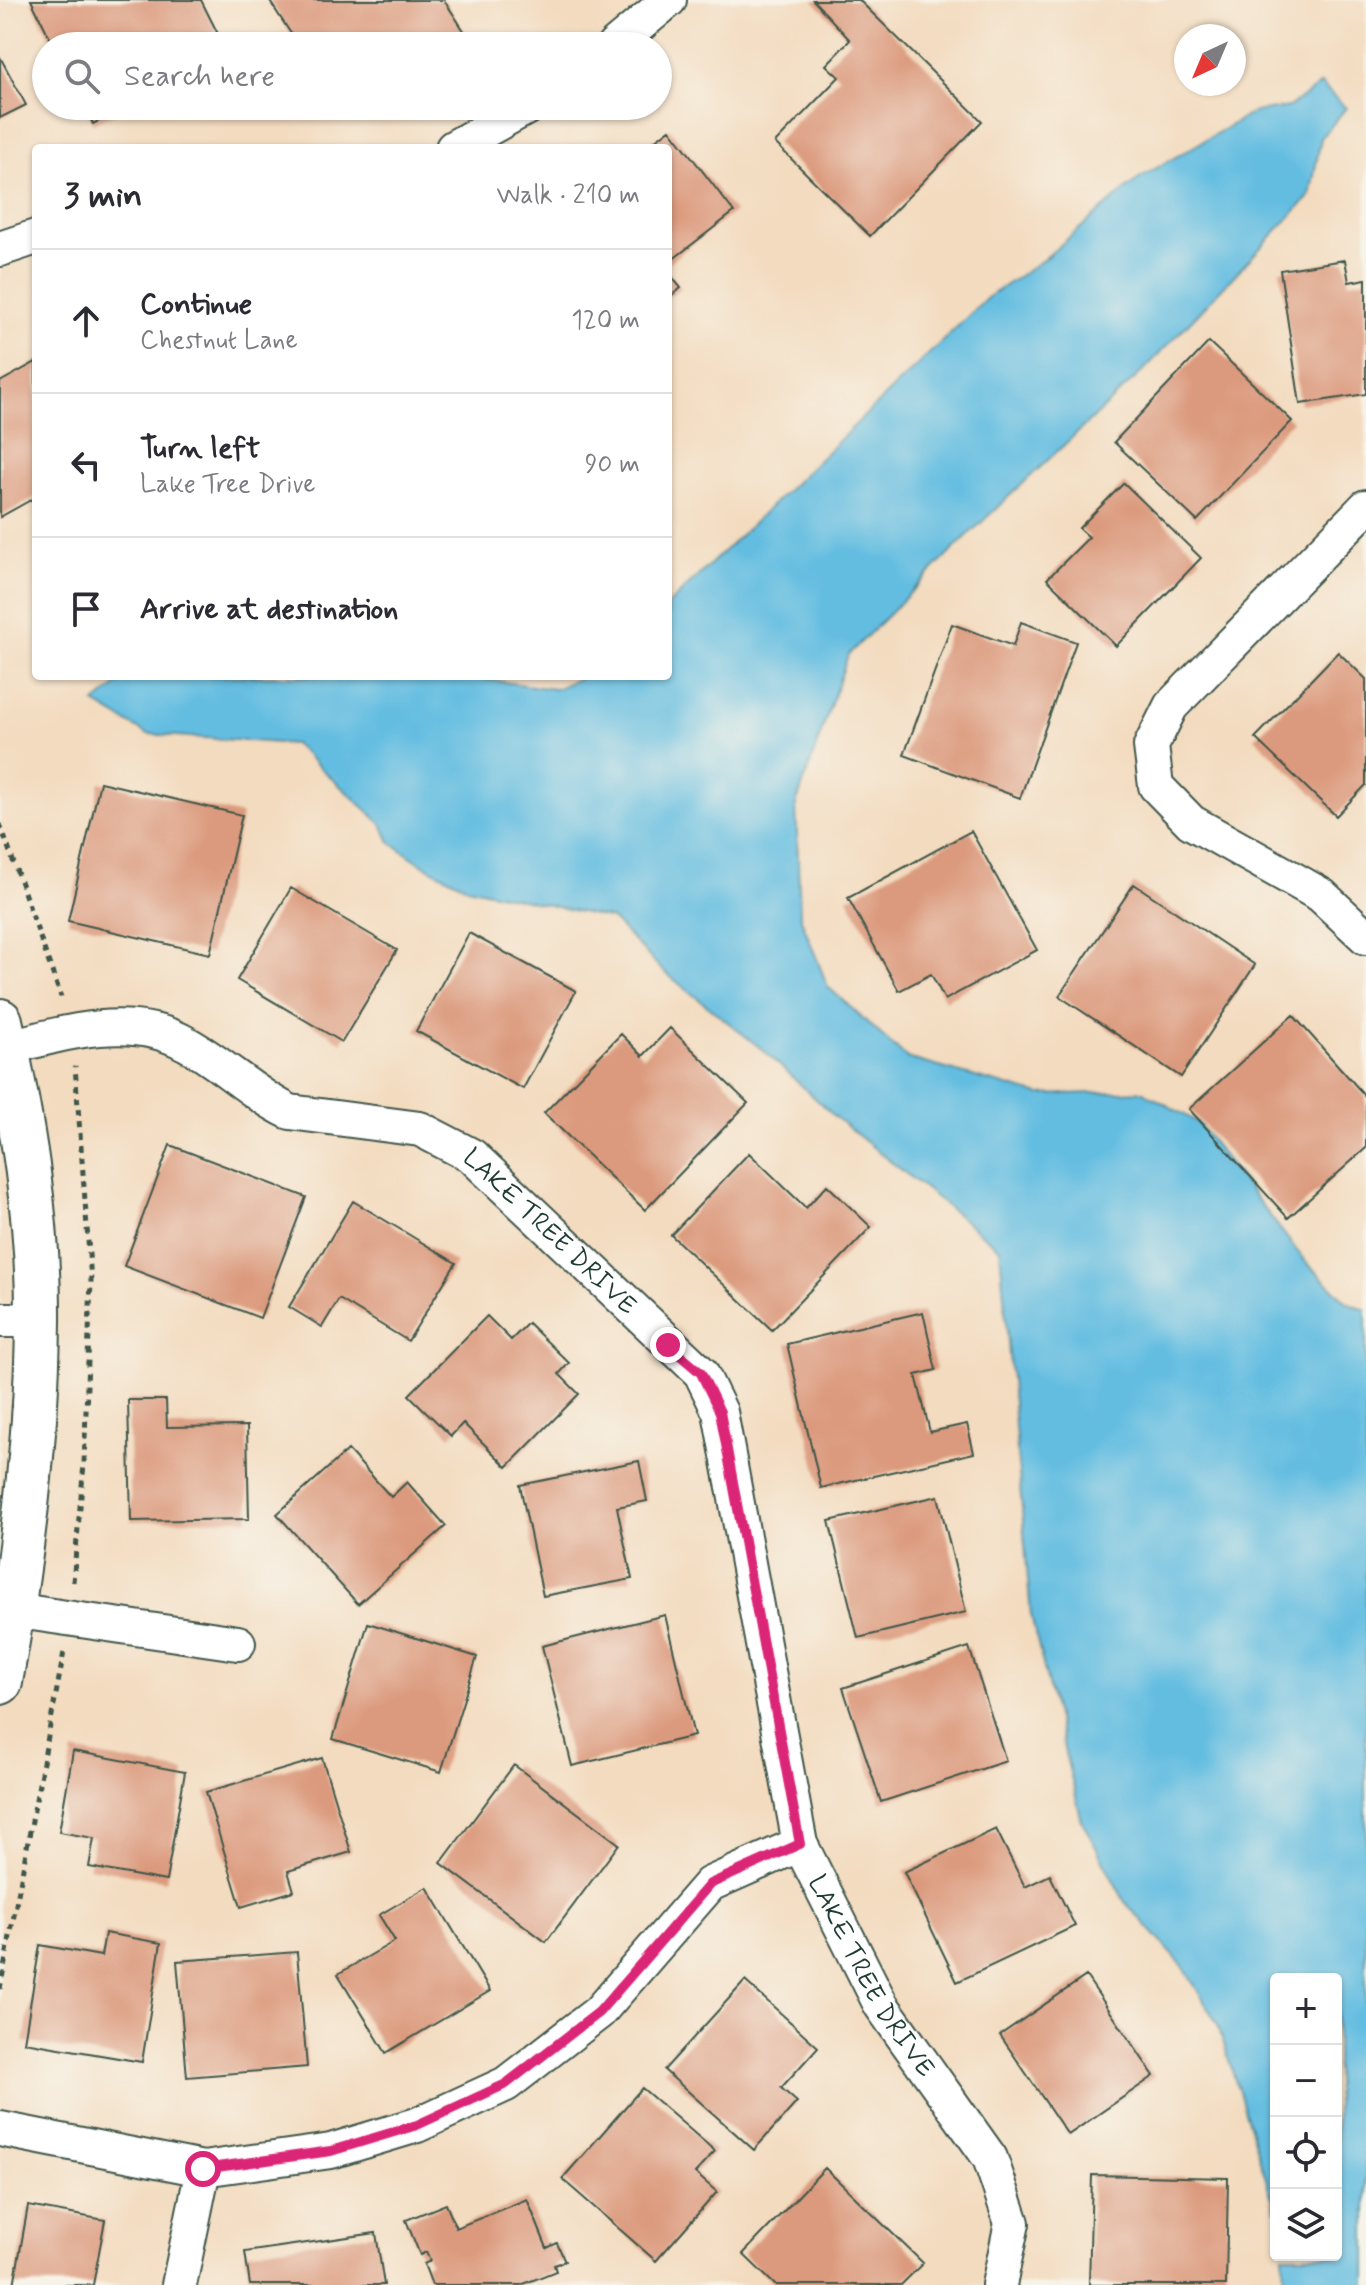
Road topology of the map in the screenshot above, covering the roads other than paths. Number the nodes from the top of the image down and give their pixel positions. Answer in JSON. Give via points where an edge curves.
{"nodes":[{"id":1,"x":669,"y":0,"type":"edge"},
{"id":2,"x":631,"y":32,"type":"edge"},
{"id":3,"x":504,"y":120,"type":"edge"},
{"id":4,"x":460,"y":144,"type":"edge"},
{"id":5,"x":32,"y":238,"type":"edge"},
{"id":6,"x":0,"y":249,"type":"edge"},
{"id":7,"x":1366,"y":507,"type":"edge"},
{"id":8,"x":1366,"y":937,"type":"edge"},
{"id":9,"x":2,"y":1040,"type":"edge"},
{"id":10,"x":19,"y":1320,"type":"edge"},
{"id":11,"x":12,"y":1610,"type":"junction"},
{"id":12,"x":238,"y":1643,"type":"dead end"},
{"id":13,"x":0,"y":1682,"type":"edge"},
{"id":14,"x":800,"y":1844,"type":"junction"},
{"id":15,"x":0,"y":2129,"type":"edge"},
{"id":16,"x":203,"y":2169,"type":"junction"},
{"id":17,"x":179,"y":2285,"type":"edge"},
{"id":18,"x":999,"y":2285,"type":"edge"}],
"edges":[{"from":1,"to":2,"type":"street"},
{"from":3,"to":4,"type":"street"},
{"from":5,"to":6,"type":"street"},
{"from":7,"to":8,"type":"street","via":[[1171,706],[1151,746],[1156,786],[1191,822],[1321,895]]},
{"from":9,"to":10,"type":"street","via":[[23,1129]]},
{"from":9,"to":14,"type":"street","name":"LAKE TREE DRIVE","via":[[135,1027],[161,1032],[185,1042],[290,1112],[420,1129],[472,1156],[701,1373],[720,1412]]},
{"from":10,"to":11,"type":"street","via":[[19,1575]]},
{"from":11,"to":12,"type":"street"},
{"from":11,"to":13,"type":"street"},
{"from":14,"to":16,"type":"street","via":[[710,1884],[599,2012],[506,2084],[417,2125],[331,2151]]},
{"from":14,"to":18,"type":"street","name":"LAKE TREE DRIVE","via":[[881,2005],[990,2158],[1012,2223]]},
{"from":15,"to":16,"type":"street"},
{"from":16,"to":17,"type":"street"}]}
